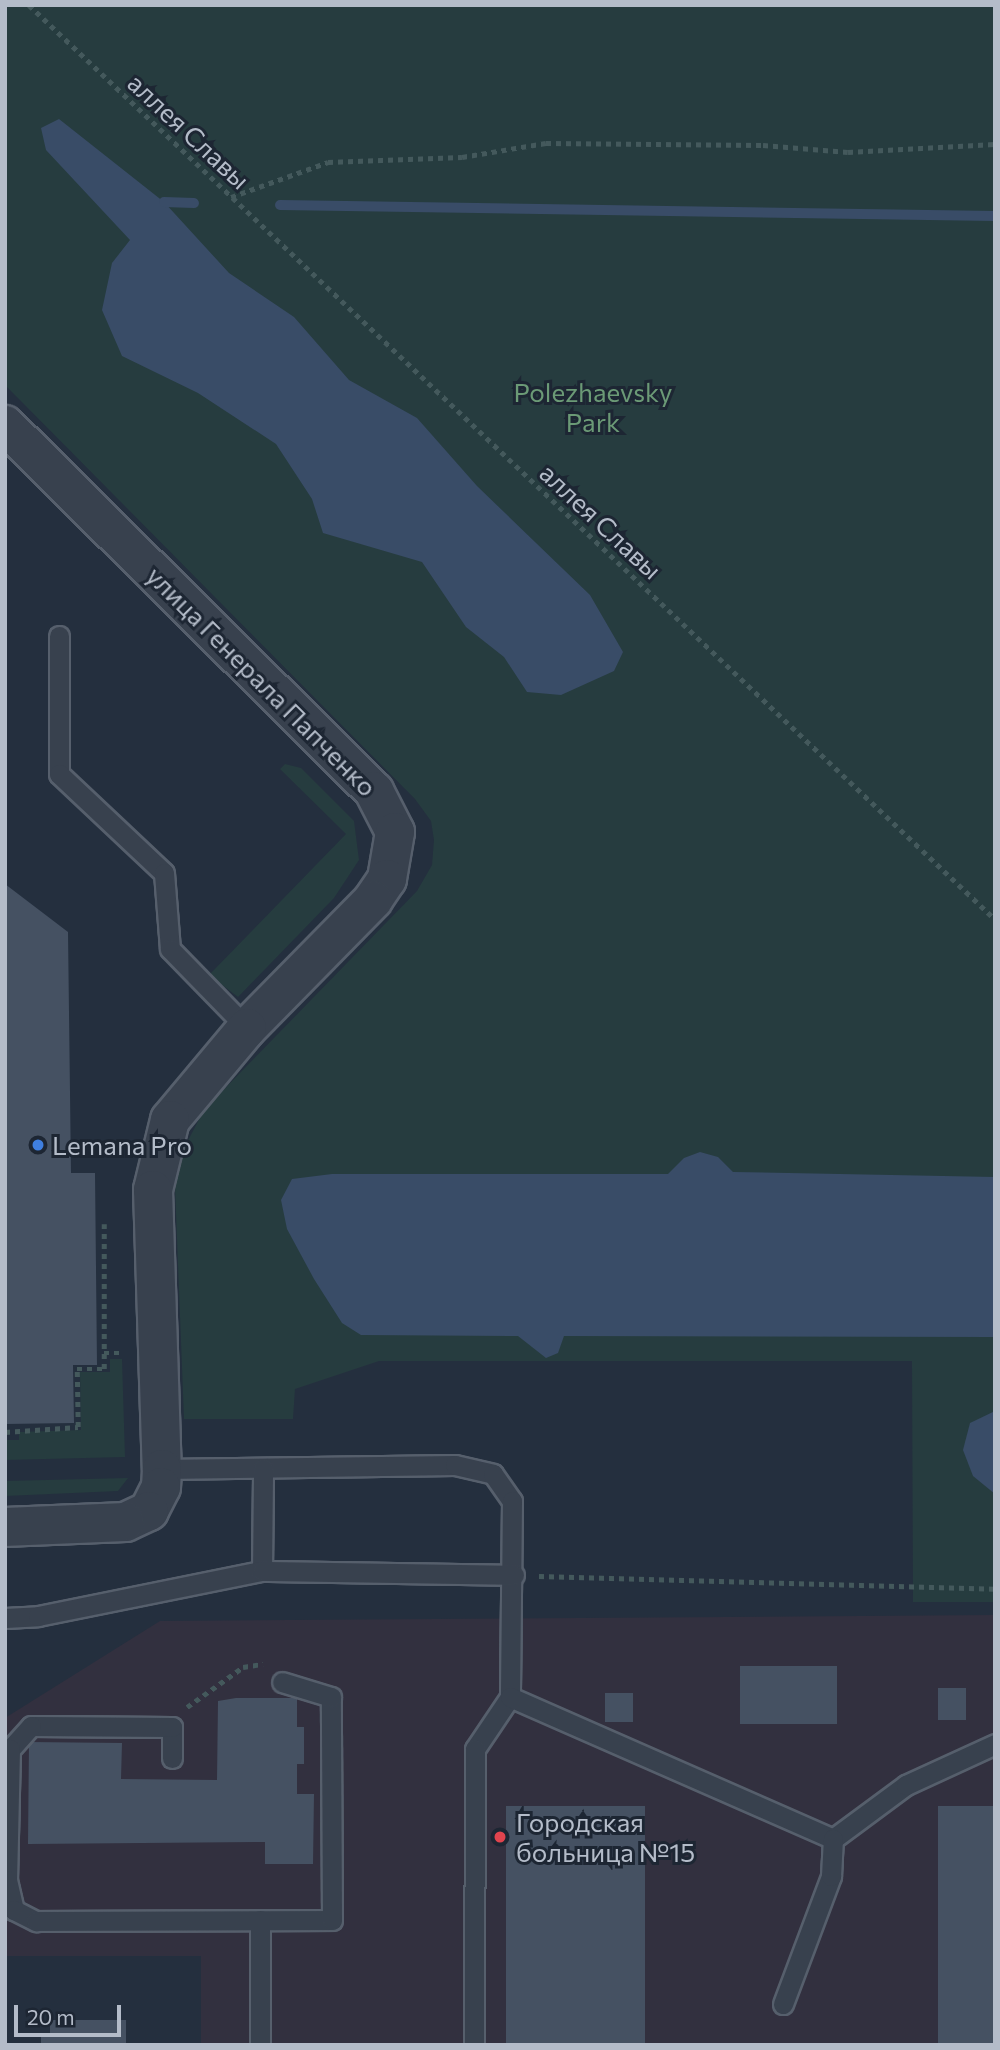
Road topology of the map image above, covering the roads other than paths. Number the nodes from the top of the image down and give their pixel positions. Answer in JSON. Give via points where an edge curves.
{"nodes":[{"id":1,"x":5,"y":425,"type":"edge"},
{"id":2,"x":59,"y":636,"type":"dead end"},
{"id":3,"x":247,"y":1028,"type":"junction"},
{"id":4,"x":263,"y":1468,"type":"junction"},
{"id":5,"x":162,"y":1469,"type":"junction"},
{"id":6,"x":5,"y":1527,"type":"edge"},
{"id":7,"x":261,"y":1571,"type":"junction"},
{"id":8,"x":514,"y":1575,"type":"junction"},
{"id":9,"x":5,"y":1618,"type":"edge"},
{"id":10,"x":282,"y":1682,"type":"dead end"},
{"id":11,"x":510,"y":1697,"type":"junction"},
{"id":12,"x":995,"y":1744,"type":"edge"},
{"id":13,"x":172,"y":1758,"type":"dead end"},
{"id":14,"x":833,"y":1839,"type":"junction"},
{"id":15,"x":260,"y":1920,"type":"junction"},
{"id":16,"x":783,"y":2004,"type":"dead end"},
{"id":17,"x":260,"y":2045,"type":"edge"},
{"id":18,"x":474,"y":2045,"type":"edge"}],
"edges":[{"from":1,"to":3,"type":"street","name":"улица Генерала Папченко","via":[[374,791],[387,810],[395,832],[387,879],[373,900]]},
{"from":2,"to":3,"type":"lane","via":[[59,774],[164,873],[170,949]]},
{"from":3,"to":5,"type":"street","name":"улица Генерала Папченко","via":[[170,1120],[158,1155],[153,1189]]},
{"from":4,"to":5,"type":"lane"},
{"from":4,"to":7,"type":"lane"},
{"from":4,"to":8,"type":"lane","via":[[455,1465],[493,1474],[512,1501]]},
{"from":5,"to":6,"type":"street","name":"улица Генерала Папченко","via":[[161,1487],[149,1511],[125,1521]]},
{"from":7,"to":8,"type":"lane"},
{"from":7,"to":9,"type":"lane","via":[[38,1616]]},
{"from":8,"to":11,"type":"lane"},
{"from":10,"to":15,"type":"lane","via":[[331,1697],[332,1920]]},
{"from":11,"to":14,"type":"lane"},
{"from":11,"to":18,"type":"lane","via":[[475,1749]]},
{"from":12,"to":14,"type":"lane","via":[[906,1785]]},
{"from":13,"to":15,"type":"lane","via":[[172,1727],[31,1726],[10,1749],[7,1880],[14,1910],[36,1921]]},
{"from":14,"to":16,"type":"lane","via":[[831,1876]]},
{"from":15,"to":17,"type":"lane"}]}
